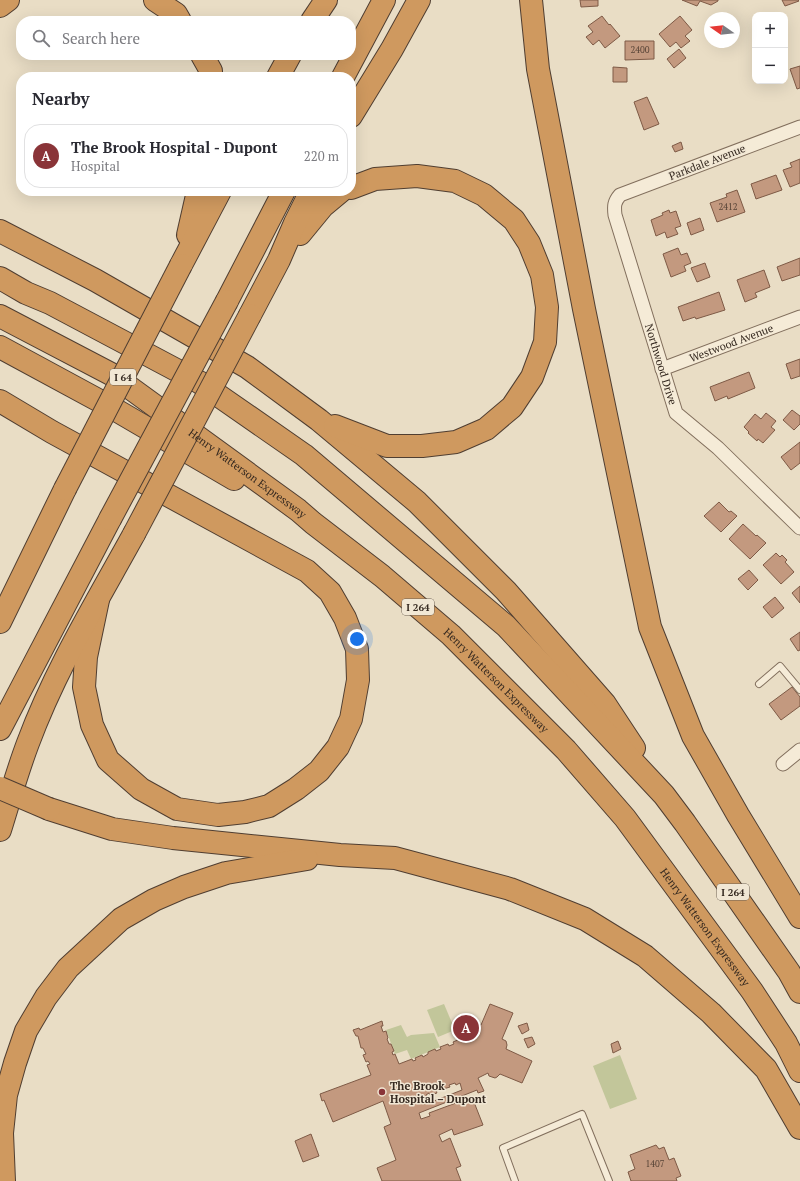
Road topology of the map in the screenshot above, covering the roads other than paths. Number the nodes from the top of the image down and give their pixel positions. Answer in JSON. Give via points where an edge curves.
{"nodes":[{"id":1,"x":8,"y":0,"type":"edge"},
{"id":2,"x":155,"y":0,"type":"edge"},
{"id":3,"x":326,"y":0,"type":"edge"},
{"id":4,"x":384,"y":0,"type":"edge"},
{"id":5,"x":419,"y":0,"type":"edge"},
{"id":6,"x":531,"y":0,"type":"edge"},
{"id":7,"x":0,"y":6,"type":"edge"},
{"id":8,"x":177,"y":16,"type":"edge"},
{"id":9,"x":315,"y":16,"type":"edge"},
{"id":10,"x":356,"y":54,"type":"edge"},
{"id":11,"x":205,"y":60,"type":"edge"},
{"id":12,"x":287,"y":60,"type":"edge"},
{"id":13,"x":353,"y":60,"type":"edge"},
{"id":14,"x":211,"y":72,"type":"edge"},
{"id":15,"x":281,"y":72,"type":"edge"},
{"id":16,"x":347,"y":72,"type":"edge"},
{"id":17,"x":356,"y":108,"type":"edge"},
{"id":18,"x":800,"y":127,"type":"edge"},
{"id":19,"x":356,"y":186,"type":"edge"},
{"id":20,"x":197,"y":196,"type":"edge"},
{"id":21,"x":217,"y":196,"type":"edge"},
{"id":22,"x":281,"y":196,"type":"edge"},
{"id":23,"x":309,"y":196,"type":"edge"},
{"id":24,"x":335,"y":196,"type":"edge"},
{"id":25,"x":616,"y":200,"type":"joint"},
{"id":26,"x":0,"y":220,"type":"edge"},
{"id":27,"x":0,"y":231,"type":"edge"},
{"id":28,"x":30,"y":247,"type":"junction"},
{"id":29,"x":279,"y":260,"type":"junction"},
{"id":30,"x":181,"y":265,"type":"junction"},
{"id":31,"x":0,"y":278,"type":"edge"},
{"id":32,"x":0,"y":316,"type":"edge"},
{"id":33,"x":800,"y":317,"type":"edge"},
{"id":34,"x":0,"y":347,"type":"edge"},
{"id":35,"x":662,"y":369,"type":"junction"},
{"id":36,"x":0,"y":401,"type":"edge"},
{"id":37,"x":319,"y":420,"type":"junction"},
{"id":38,"x":800,"y":527,"type":"edge"},
{"id":39,"x":98,"y":600,"type":"junction"},
{"id":40,"x":0,"y":622,"type":"edge"},
{"id":41,"x":759,"y":684,"type":"dead end"},
{"id":42,"x":800,"y":690,"type":"edge"},
{"id":43,"x":0,"y":729,"type":"edge"},
{"id":44,"x":800,"y":750,"type":"edge"},
{"id":45,"x":783,"y":764,"type":"dead end"},
{"id":46,"x":0,"y":788,"type":"edge"},
{"id":47,"x":664,"y":795,"type":"junction"},
{"id":48,"x":0,"y":830,"type":"edge"},
{"id":49,"x":340,"y":855,"type":"junction"},
{"id":50,"x":800,"y":917,"type":"edge"},
{"id":51,"x":752,"y":991,"type":"junction"},
{"id":52,"x":800,"y":992,"type":"edge"},
{"id":53,"x":800,"y":1071,"type":"edge"},
{"id":54,"x":800,"y":1128,"type":"edge"},
{"id":55,"x":4,"y":1181,"type":"edge"},
{"id":56,"x":515,"y":1181,"type":"edge"},
{"id":57,"x":609,"y":1181,"type":"edge"}],
"edges":[{"from":1,"to":7,"type":"highway"},
{"from":2,"to":8,"type":"highway"},
{"from":3,"to":9,"type":"highway"},
{"from":4,"to":10,"type":"highway"},
{"from":5,"to":17,"type":"highway"},
{"from":6,"to":50,"type":"highway","via":[[538,69],[584,309],[650,627],[693,736]]},
{"from":11,"to":14,"type":"highway"},
{"from":12,"to":15,"type":"highway"},
{"from":13,"to":16,"type":"highway"},
{"from":18,"to":25,"type":"street","name":"Parkdale Avenue","via":[[620,196]]},
{"from":19,"to":37,"type":"highway","via":[[376,179],[418,176],[455,181],[484,195],[514,220],[529,243],[542,275],[547,307],[545,342],[532,377],[512,407],[486,429],[456,442],[422,446],[387,446]]},
{"from":20,"to":30,"type":"highway"},
{"from":21,"to":30,"type":"highway","number":"I 64"},
{"from":22,"to":43,"type":"highway","bridge":true},
{"from":23,"to":29,"type":"highway"},
{"from":24,"to":29,"type":"highway","via":[[323,206]]},
{"from":25,"to":35,"type":"street","name":"Northwood Drive","via":[[615,216]]},
{"from":26,"to":28,"type":"highway"},
{"from":27,"to":28,"type":"highway"},
{"from":28,"to":37,"type":"highway","via":[[102,284],[247,367]]},
{"from":29,"to":39,"type":"highway","bridge":true},
{"from":30,"to":40,"type":"highway","number":"I 64","bridge":true,"via":[[65,489]]},
{"from":31,"to":47,"type":"highway","number":"I 264","via":[[199,382],[304,455],[506,626]]},
{"from":32,"to":51,"type":"highway","name":"Henry Watterson Expressway","number":"I 264","via":[[111,374],[298,510],[382,576],[451,636],[566,750],[625,818]]},
{"from":33,"to":35,"type":"street","name":"Westwood Avenue"},
{"from":34,"to":51,"type":"highway","via":[[237,480],[377,584],[542,742],[621,831]]},
{"from":35,"to":38,"type":"street","name":"Northwood Drive","via":[[676,413],[718,448]]},
{"from":36,"to":39,"type":"highway","via":[[300,568],[330,592],[357,649],[358,680],[351,718],[338,747],[319,771],[296,789],[269,806],[245,812],[218,816],[177,809],[141,789],[108,760],[92,725],[84,686],[86,657]]},
{"from":37,"to":47,"type":"highway","via":[[418,502],[506,591],[605,704]]},
{"from":39,"to":48,"type":"highway","via":[[82,627],[40,715]]},
{"from":41,"to":42,"type":"lane","via":[[780,666]]},
{"from":44,"to":45,"type":"street"},
{"from":46,"to":49,"type":"highway","bridge":true,"via":[[49,809],[112,829],[173,838]]},
{"from":47,"to":52,"type":"highway","number":"I 264","via":[[789,972]]},
{"from":49,"to":54,"type":"highway","via":[[395,858],[510,889],[584,918],[645,956],[711,1013],[766,1069]]},
{"from":49,"to":55,"type":"highway","via":[[226,873],[184,887],[121,919],[68,968],[46,997],[26,1031],[14,1063],[6,1094],[2,1133]]},
{"from":51,"to":53,"type":"highway","name":"Henry Watterson Expressway","number":"I 264","via":[[786,1043]]},
{"from":56,"to":57,"type":"lane","via":[[503,1148],[582,1114]]}]}
